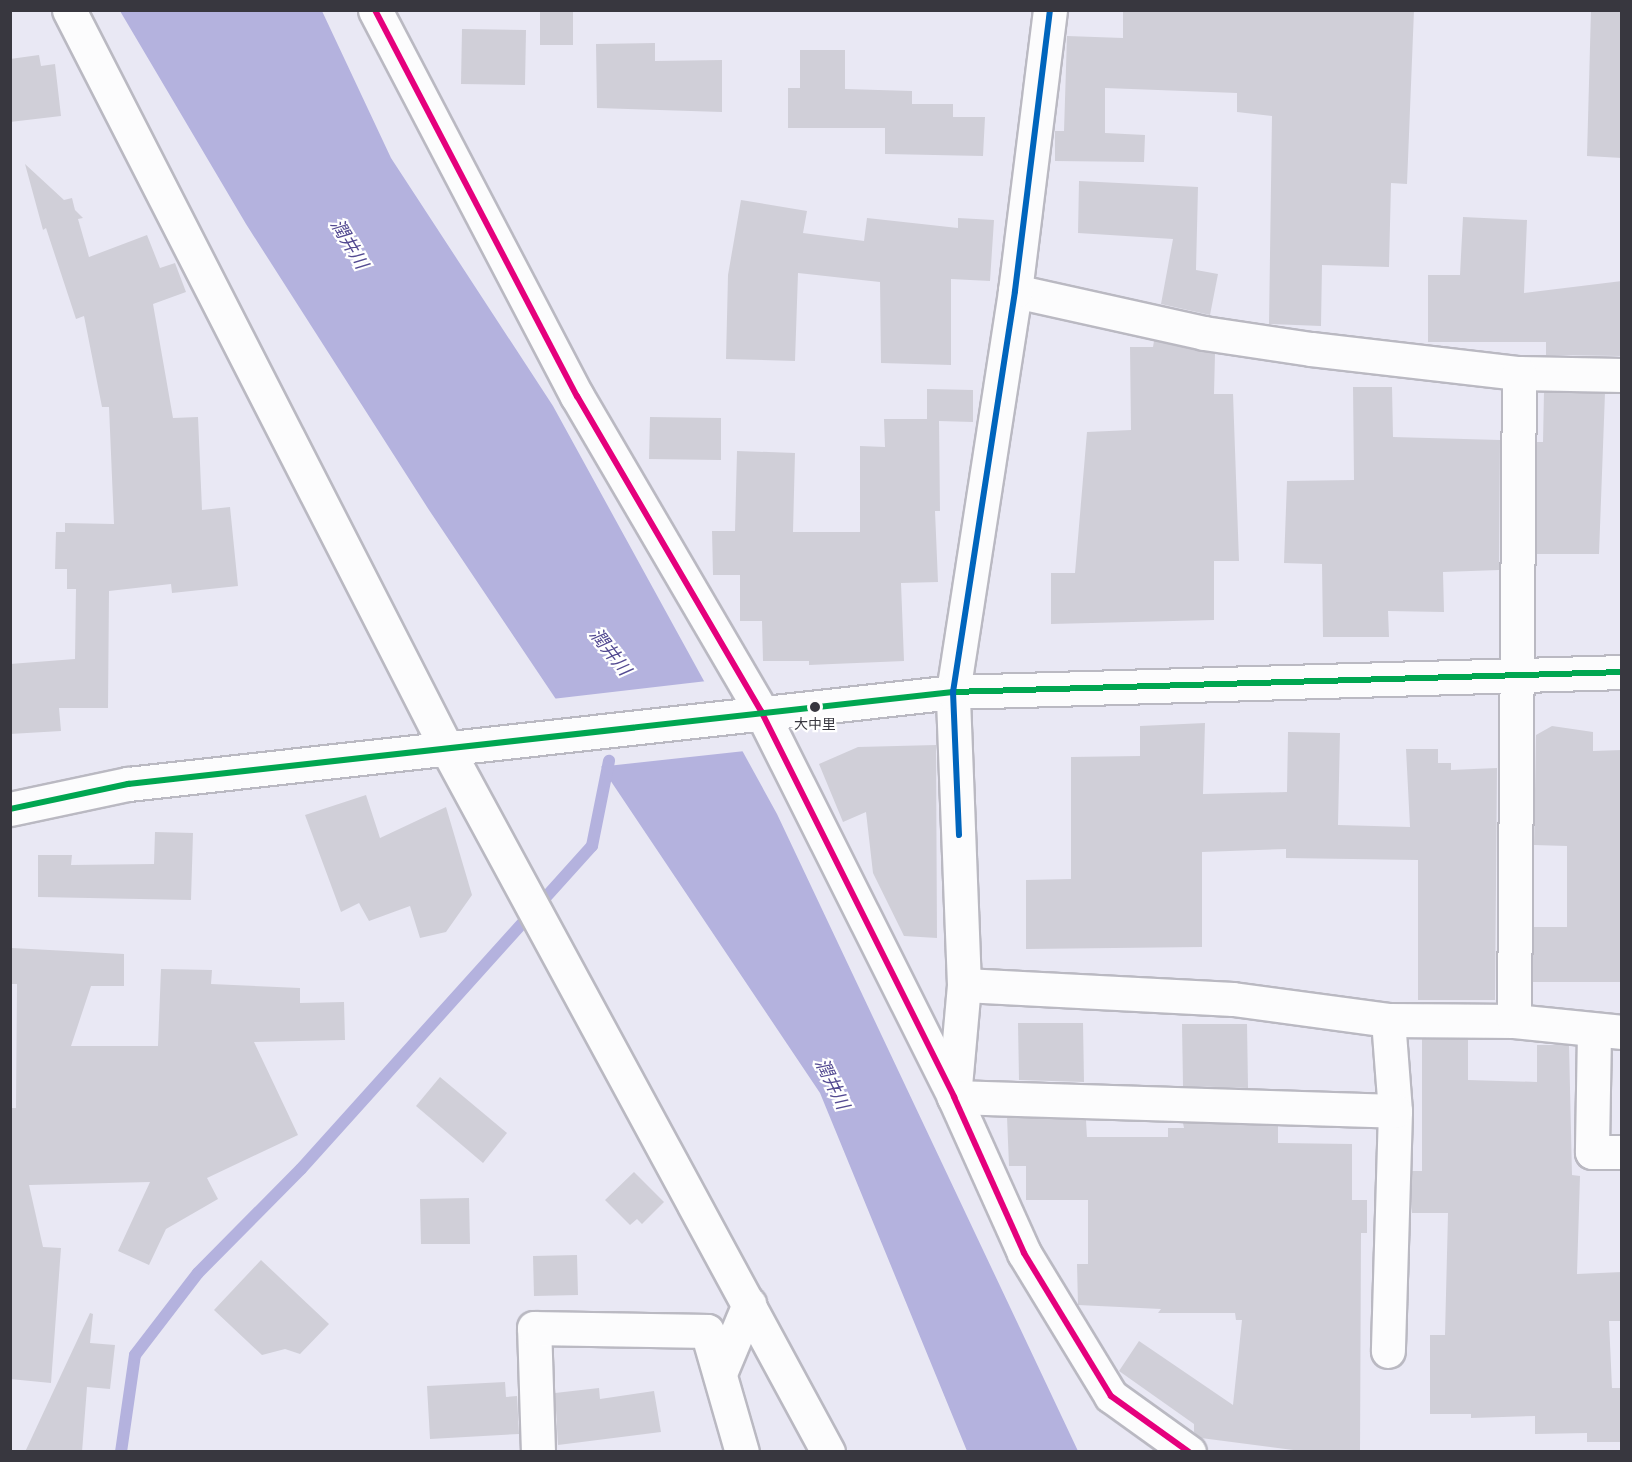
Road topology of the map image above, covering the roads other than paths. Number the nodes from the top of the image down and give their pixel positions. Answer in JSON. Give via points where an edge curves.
{"nodes":[{"id":1,"x":69,"y":10,"type":"edge"},
{"id":2,"x":375,"y":10,"type":"edge"},
{"id":3,"x":1050,"y":10,"type":"edge"},
{"id":4,"x":1015,"y":291,"type":"junction"},
{"id":5,"x":1519,"y":373,"type":"junction"},
{"id":6,"x":1622,"y":375,"type":"edge"},
{"id":7,"x":1622,"y":672,"type":"edge"},
{"id":8,"x":1517,"y":674,"type":"junction"},
{"id":9,"x":953,"y":692,"type":"junction"},
{"id":10,"x":750,"y":712,"type":"junction"},
{"id":11,"x":446,"y":747,"type":"junction"},
{"id":12,"x":10,"y":809,"type":"edge"},
{"id":13,"x":964,"y":985,"type":"junction"},
{"id":14,"x":1388,"y":1020,"type":"junction"},
{"id":15,"x":1514,"y":1021,"type":"junction"},
{"id":16,"x":1608,"y":1032,"type":"edge"},
{"id":17,"x":954,"y":1097,"type":"junction"},
{"id":18,"x":1395,"y":1111,"type":"junction"},
{"id":19,"x":1622,"y":1152,"type":"edge"},
{"id":20,"x":749,"y":1304,"type":"junction"},
{"id":21,"x":1388,"y":1351,"type":"dead end"},
{"id":22,"x":721,"y":1371,"type":"junction"},
{"id":23,"x":538,"y":1452,"type":"edge"},
{"id":24,"x":742,"y":1452,"type":"edge"},
{"id":25,"x":828,"y":1452,"type":"edge"},
{"id":26,"x":1190,"y":1452,"type":"edge"}],
"edges":[{"from":1,"to":11,"type":"street"},
{"from":2,"to":10,"type":"street","via":[[577,396]]},
{"from":3,"to":4,"type":"street"},
{"from":4,"to":5,"type":"street","via":[[1204,333]]},
{"from":4,"to":9,"type":"street"},
{"from":5,"to":6,"type":"street"},
{"from":5,"to":8,"type":"street"},
{"from":7,"to":8,"type":"street"},
{"from":8,"to":9,"type":"street"},
{"from":8,"to":15,"type":"street"},
{"from":9,"to":10,"type":"street"},
{"from":9,"to":13,"type":"street"},
{"from":10,"to":11,"type":"street"},
{"from":10,"to":17,"type":"street"},
{"from":11,"to":12,"type":"street","via":[[129,784]]},
{"from":11,"to":20,"type":"street"},
{"from":13,"to":14,"type":"street","via":[[1233,999]]},
{"from":13,"to":17,"type":"street"},
{"from":14,"to":15,"type":"street"},
{"from":14,"to":18,"type":"street"},
{"from":15,"to":16,"type":"street"},
{"from":16,"to":19,"type":"street","via":[[1592,1152]]},
{"from":17,"to":18,"type":"street"},
{"from":17,"to":26,"type":"street","via":[[1024,1253],[1111,1396]]},
{"from":18,"to":21,"type":"street"},
{"from":20,"to":22,"type":"street"},
{"from":20,"to":25,"type":"street"},
{"from":22,"to":23,"type":"street","via":[[707,1331],[534,1328]]},
{"from":22,"to":24,"type":"street"}]}
